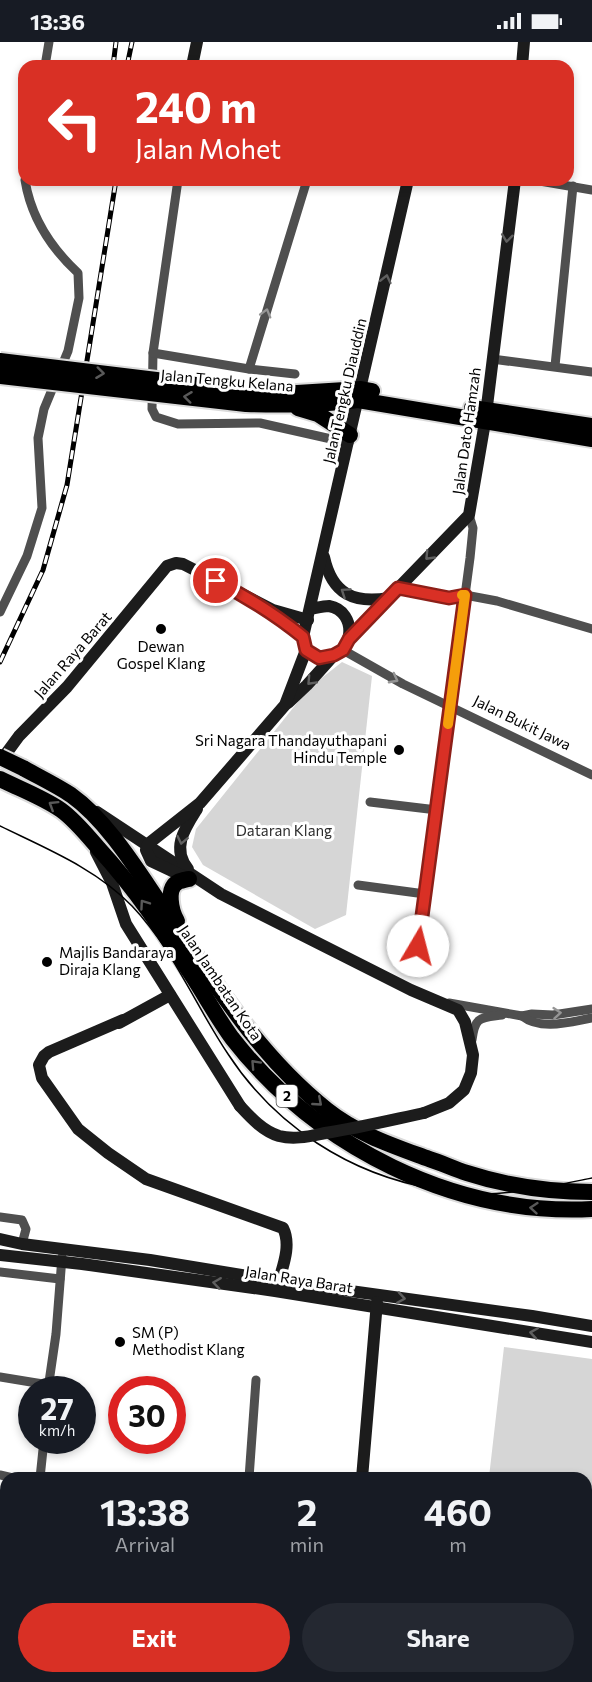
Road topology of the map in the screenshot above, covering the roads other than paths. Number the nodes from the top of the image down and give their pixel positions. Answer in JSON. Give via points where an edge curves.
{"nodes":[{"id":1,"x":49,"y":42,"type":"edge"},
{"id":2,"x":197,"y":42,"type":"edge"},
{"id":3,"x":524,"y":42,"type":"edge"},
{"id":4,"x":46,"y":60,"type":"edge"},
{"id":5,"x":193,"y":60,"type":"edge"},
{"id":6,"x":522,"y":60,"type":"edge"},
{"id":7,"x":26,"y":186,"type":"edge"},
{"id":8,"x":177,"y":186,"type":"edge"},
{"id":9,"x":305,"y":186,"type":"edge"},
{"id":10,"x":407,"y":186,"type":"edge"},
{"id":11,"x":513,"y":186,"type":"edge"},
{"id":12,"x":573,"y":186,"type":"joint"},
{"id":13,"x":592,"y":190,"type":"edge"},
{"id":14,"x":153,"y":353,"type":"junction"},
{"id":15,"x":492,"y":358,"type":"junction"},
{"id":16,"x":0,"y":361,"type":"edge"},
{"id":17,"x":555,"y":366,"type":"junction"},
{"id":18,"x":249,"y":369,"type":"junction"},
{"id":19,"x":592,"y":372,"type":"edge"},
{"id":20,"x":295,"y":374,"type":"dead end"},
{"id":21,"x":0,"y":376,"type":"edge"},
{"id":22,"x":359,"y":394,"type":"junction"},
{"id":23,"x":247,"y":398,"type":"junction"},
{"id":24,"x":290,"y":405,"type":"junction"},
{"id":25,"x":486,"y":416,"type":"junction"},
{"id":26,"x":592,"y":426,"type":"edge"},
{"id":27,"x":349,"y":439,"type":"junction"},
{"id":28,"x":592,"y":439,"type":"edge"},
{"id":29,"x":469,"y":514,"type":"junction"},
{"id":30,"x":323,"y":553,"type":"junction"},
{"id":31,"x":167,"y":566,"type":"joint"},
{"id":32,"x":394,"y":593,"type":"junction"},
{"id":33,"x":465,"y":595,"type":"junction"},
{"id":34,"x":248,"y":598,"type":"junction"},
{"id":35,"x":0,"y":612,"type":"edge"},
{"id":36,"x":309,"y":615,"type":"junction"},
{"id":37,"x":592,"y":629,"type":"edge"},
{"id":38,"x":305,"y":643,"type":"junction"},
{"id":39,"x":342,"y":648,"type":"junction"},
{"id":40,"x":285,"y":705,"type":"junction"},
{"id":41,"x":451,"y":705,"type":"junction"},
{"id":42,"x":19,"y":736,"type":"junction"},
{"id":43,"x":0,"y":747,"type":"edge"},
{"id":44,"x":0,"y":757,"type":"edge"},
{"id":45,"x":0,"y":762,"type":"edge"},
{"id":46,"x":592,"y":775,"type":"edge"},
{"id":47,"x":8,"y":783,"type":"edge"},
{"id":48,"x":71,"y":795,"type":"junction"},
{"id":49,"x":370,"y":802,"type":"dead end"},
{"id":50,"x":200,"y":803,"type":"junction"},
{"id":51,"x":436,"y":810,"type":"junction"},
{"id":52,"x":163,"y":832,"type":"junction"},
{"id":53,"x":85,"y":833,"type":"junction"},
{"id":54,"x":131,"y":834,"type":"junction"},
{"id":55,"x":148,"y":844,"type":"junction"},
{"id":56,"x":191,"y":878,"type":"junction"},
{"id":57,"x":358,"y":885,"type":"dead end"},
{"id":58,"x":425,"y":894,"type":"junction"},
{"id":59,"x":418,"y":946,"type":"dead end"},
{"id":60,"x":157,"y":975,"type":"junction"},
{"id":61,"x":211,"y":978,"type":"junction"},
{"id":62,"x":170,"y":995,"type":"junction"},
{"id":63,"x":434,"y":1000,"type":"junction"},
{"id":64,"x":155,"y":1004,"type":"junction"},
{"id":65,"x":592,"y":1009,"type":"edge"},
{"id":66,"x":510,"y":1013,"type":"junction"},
{"id":67,"x":522,"y":1016,"type":"junction"},
{"id":68,"x":592,"y":1018,"type":"edge"},
{"id":69,"x":471,"y":1044,"type":"junction"},
{"id":70,"x":592,"y":1192,"type":"edge"},
{"id":71,"x":592,"y":1209,"type":"edge"},
{"id":72,"x":0,"y":1217,"type":"edge"},
{"id":73,"x":0,"y":1239,"type":"edge"},
{"id":74,"x":22,"y":1244,"type":"junction"},
{"id":75,"x":0,"y":1255,"type":"edge"},
{"id":76,"x":62,"y":1255,"type":"junction"},
{"id":77,"x":0,"y":1272,"type":"edge"},
{"id":78,"x":60,"y":1279,"type":"junction"},
{"id":79,"x":277,"y":1286,"type":"junction"},
{"id":80,"x":378,"y":1294,"type":"junction"},
{"id":81,"x":376,"y":1308,"type":"junction"},
{"id":82,"x":592,"y":1326,"type":"edge"},
{"id":83,"x":592,"y":1342,"type":"edge"},
{"id":84,"x":50,"y":1376,"type":"edge"},
{"id":85,"x":0,"y":1377,"type":"edge"},
{"id":86,"x":256,"y":1380,"type":"dead end"},
{"id":87,"x":18,"y":1381,"type":"edge"},
{"id":88,"x":43,"y":1454,"type":"edge"},
{"id":89,"x":41,"y":1472,"type":"edge"},
{"id":90,"x":249,"y":1472,"type":"edge"},
{"id":91,"x":362,"y":1472,"type":"edge"}],
"edges":[{"from":1,"to":4,"type":"street"},
{"from":2,"to":5,"type":"main road"},
{"from":3,"to":6,"type":"main road"},
{"from":7,"to":35,"type":"street","via":[[44,234],[78,273],[79,298],[68,351],[44,409],[38,438],[42,508],[27,556]]},
{"from":8,"to":14,"type":"street"},
{"from":18,"to":9,"type":"street","one_way":true},
{"from":22,"to":10,"type":"main road","name":"Jalan Tengku Diauddin","one_way":true},
{"from":11,"to":15,"type":"main road","name":"Jalan Dato Hamzah","one_way":true},
{"from":12,"to":13,"type":"street"},
{"from":12,"to":17,"type":"street"},
{"from":14,"to":18,"type":"street"},
{"from":14,"to":27,"type":"street","via":[[152,409],[156,417],[178,424],[260,423]]},
{"from":15,"to":17,"type":"street"},
{"from":15,"to":25,"type":"main road","name":"Jalan Dato Hamzah"},
{"from":16,"to":23,"type":"highway","name":"Jalan Tengku Kelana","one_way":true,"bridge":true},
{"from":17,"to":19,"type":"street"},
{"from":18,"to":20,"type":"street"},
{"from":23,"to":21,"type":"highway","name":"Jalan Tengku Kelana","one_way":true,"bridge":true},
{"from":22,"to":23,"type":"highway","name":"Jalan Tengku Kelana","via":[[297,393]]},
{"from":22,"to":24,"type":"highway","name":"Jalan Tengku Kelana","via":[[332,404]]},
{"from":22,"to":25,"type":"highway","name":"Jalan Tengku Kelana"},
{"from":22,"to":27,"type":"main road","name":"Jalan Tengku Diauddin"},
{"from":23,"to":24,"type":"highway","name":"Jalan Tengku Kelana"},
{"from":24,"to":27,"type":"highway","via":[[318,414]]},
{"from":25,"to":26,"type":"highway","name":"Jalan Tengku Kelana"},
{"from":25,"to":28,"type":"highway","name":"Jalan Tengku Kelana"},
{"from":25,"to":29,"type":"main road","name":"Jalan Dato Hamzah"},
{"from":27,"to":30,"type":"main road","name":"Jalan Tengku Diauddin"},
{"from":29,"to":32,"type":"main road","name":"Jalan Dato Hamzah","one_way":true},
{"from":29,"to":33,"type":"street","via":[[473,528]]},
{"from":32,"to":30,"type":"main road","one_way":true,"via":[[374,601],[350,597],[339,589],[327,570]]},
{"from":30,"to":36,"type":"main road","name":"Jalan Tengku Diauddin"},
{"from":31,"to":34,"type":"main road","name":"Jalan Bukit Jawa","via":[[183,564]]},
{"from":31,"to":42,"type":"main road","name":"Jalan Raya Barat","via":[[67,687]]},
{"from":32,"to":33,"type":"street","via":[[449,598]]},
{"from":32,"to":39,"type":"main road","name":"Jalan Dato Hamzah"},
{"from":33,"to":37,"type":"street"},
{"from":33,"to":41,"type":"street"},
{"from":34,"to":36,"type":"main road","name":"Jalan Bukit Jawa","via":[[273,610]]},
{"from":34,"to":38,"type":"main road","name":"Jalan Bukit Jawa"},
{"from":36,"to":38,"type":"main road"},
{"from":36,"to":39,"type":"main road","name":"Jalan Bukit Jawa","via":[[327,606],[336,609],[349,627]]},
{"from":38,"to":39,"type":"main road","name":"Jalan Bukit Jawa","via":[[319,658]]},
{"from":38,"to":40,"type":"main road"},
{"from":39,"to":40,"type":"main road","name":"Jalan Dato Hamzah","one_way":true},
{"from":39,"to":41,"type":"street","name":"Jalan Bukit Jawa","one_way":true,"via":[[403,684]]},
{"from":40,"to":50,"type":"main road"},
{"from":41,"to":46,"type":"street","name":"Jalan Bukit Jawa"},
{"from":41,"to":51,"type":"street"},
{"from":42,"to":43,"type":"main road"},
{"from":42,"to":45,"type":"main road","name":"Jalan Raya Barat"},
{"from":44,"to":48,"type":"highway","name":"Jalan Jambatan Kota","number":"2","bridge":true},
{"from":53,"to":47,"type":"highway","name":"Jalan Jambatan Kota","number":"2","one_way":true,"via":[[63,811]]},
{"from":48,"to":54,"type":"main road"},
{"from":48,"to":61,"type":"highway","name":"Jalan Jambatan Kota","number":"2","via":[[132,863]]},
{"from":49,"to":51,"type":"street"},
{"from":50,"to":52,"type":"main road"},
{"from":50,"to":56,"type":"main road","one_way":true,"via":[[180,843],[181,860]]},
{"from":51,"to":58,"type":"street"},
{"from":52,"to":54,"type":"main road"},
{"from":52,"to":55,"type":"main road"},
{"from":53,"to":60,"type":"main road","via":[[112,883],[124,919]]},
{"from":71,"to":53,"type":"highway","name":"Jalan Jambatan Kota","number":"2","one_way":true,"via":[[512,1206],[452,1190],[372,1157],[313,1119],[273,1083],[231,1036],[125,877]]},
{"from":54,"to":55,"type":"main road"},
{"from":55,"to":56,"type":"main road","via":[[146,850],[152,861]]},
{"from":56,"to":61,"type":"highway","via":[[179,881],[172,890],[174,916]]},
{"from":56,"to":63,"type":"main road","via":[[210,892]]},
{"from":57,"to":58,"type":"street"},
{"from":58,"to":59,"type":"street"},
{"from":60,"to":62,"type":"main road"},
{"from":60,"to":64,"type":"main road"},
{"from":61,"to":70,"type":"highway","name":"Jalan Jambatan Kota","number":"2","one_way":true,"via":[[248,1031],[287,1076],[355,1128],[467,1174],[565,1192]]},
{"from":62,"to":64,"type":"main road"},
{"from":62,"to":69,"type":"main road","bridge":true,"via":[[240,1106],[264,1129],[292,1138],[362,1127],[443,1106],[464,1090],[471,1072]]},
{"from":63,"to":66,"type":"street"},
{"from":63,"to":69,"type":"main road","via":[[458,1010]]},
{"from":64,"to":79,"type":"main road","via":[[49,1052],[40,1062],[42,1078],[78,1129],[146,1179],[283,1228],[286,1255]]},
{"from":67,"to":65,"type":"street","one_way":true},
{"from":66,"to":67,"type":"street"},
{"from":66,"to":69,"type":"street","via":[[481,1018],[476,1022]]},
{"from":67,"to":68,"type":"street","via":[[531,1022],[552,1024]]},
{"from":72,"to":74,"type":"street","via":[[22,1220],[26,1228]]},
{"from":73,"to":74,"type":"main road","name":"Jalan Raya Barat"},
{"from":74,"to":76,"type":"main road","name":"Jalan Raya Barat"},
{"from":75,"to":76,"type":"main road","name":"Jalan Raya Barat"},
{"from":76,"to":78,"type":"street"},
{"from":76,"to":79,"type":"main road","name":"Jalan Raya Barat","via":[[150,1260]]},
{"from":77,"to":78,"type":"street"},
{"from":78,"to":84,"type":"street"},
{"from":79,"to":80,"type":"main road","name":"Jalan Raya Barat"},
{"from":79,"to":81,"type":"main road","name":"Jalan Raya Barat"},
{"from":80,"to":81,"type":"main road"},
{"from":80,"to":82,"type":"main road","name":"Jalan Raya Barat","one_way":true},
{"from":83,"to":81,"type":"main road","name":"Jalan Raya Barat","one_way":true},
{"from":81,"to":91,"type":"main road"},
{"from":85,"to":87,"type":"street"},
{"from":86,"to":90,"type":"street"},
{"from":88,"to":89,"type":"street"}]}
